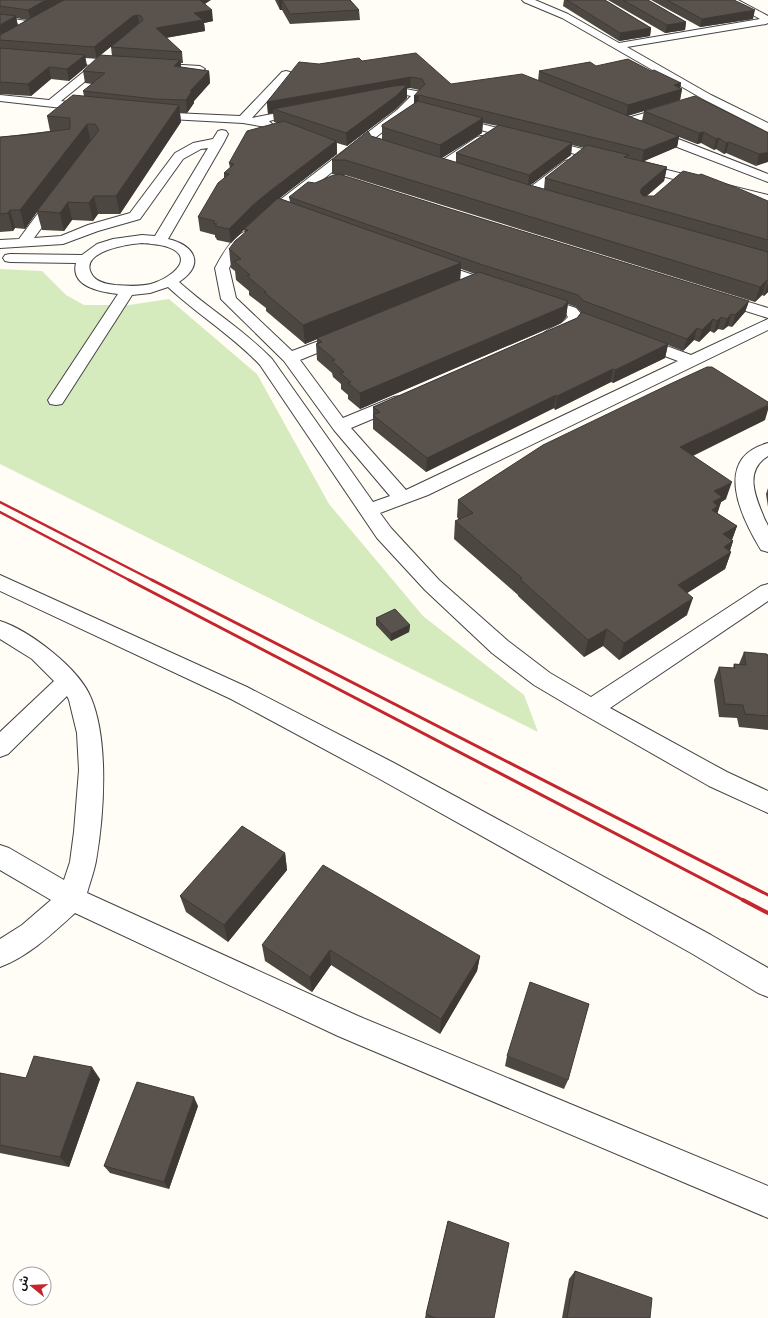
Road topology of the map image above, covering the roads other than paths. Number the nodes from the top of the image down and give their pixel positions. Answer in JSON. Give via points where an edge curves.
{"nodes":[{"id":1,"x":527,"y":0,"type":"edge"},
{"id":2,"x":731,"y":0,"type":"edge"},
{"id":3,"x":556,"y":3,"type":"dead end"},
{"id":4,"x":543,"y":6,"type":"junction"},
{"id":5,"x":0,"y":20,"type":"edge"},
{"id":6,"x":685,"y":25,"type":"edge"},
{"id":7,"x":650,"y":30,"type":"edge"},
{"id":8,"x":20,"y":32,"type":"edge"},
{"id":9,"x":698,"y":32,"type":"junction"},
{"id":10,"x":663,"y":38,"type":"junction"},
{"id":11,"x":617,"y":46,"type":"junction"},
{"id":12,"x":0,"y":54,"type":"edge"},
{"id":13,"x":112,"y":54,"type":"edge"},
{"id":14,"x":101,"y":63,"type":"junction"},
{"id":15,"x":131,"y":65,"type":"edge"},
{"id":16,"x":154,"y":66,"type":"edge"},
{"id":17,"x":200,"y":69,"type":"edge"},
{"id":18,"x":286,"y":74,"type":"dead end"},
{"id":19,"x":707,"y":97,"type":"junction"},
{"id":20,"x":0,"y":98,"type":"edge"},
{"id":21,"x":366,"y":99,"type":"edge"},
{"id":22,"x":52,"y":104,"type":"junction"},
{"id":23,"x":316,"y":108,"type":"edge"},
{"id":24,"x":98,"y":109,"type":"edge"},
{"id":25,"x":418,"y":111,"type":"edge"},
{"id":26,"x":142,"y":114,"type":"edge"},
{"id":27,"x":611,"y":117,"type":"edge"},
{"id":28,"x":444,"y":118,"type":"edge"},
{"id":29,"x":229,"y":120,"type":"junction"},
{"id":30,"x":248,"y":120,"type":"junction"},
{"id":31,"x":625,"y":122,"type":"junction"},
{"id":32,"x":275,"y":127,"type":"edge"},
{"id":33,"x":768,"y":128,"type":"edge"},
{"id":34,"x":495,"y":131,"type":"junction"},
{"id":35,"x":218,"y":142,"type":"junction"},
{"id":36,"x":376,"y":146,"type":"edge"},
{"id":37,"x":335,"y":148,"type":"edge"},
{"id":38,"x":584,"y":152,"type":"junction"},
{"id":39,"x":349,"y":153,"type":"junction"},
{"id":40,"x":428,"y":162,"type":"edge"},
{"id":41,"x":442,"y":166,"type":"junction"},
{"id":42,"x":471,"y":175,"type":"edge"},
{"id":43,"x":682,"y":176,"type":"junction"},
{"id":44,"x":334,"y":178,"type":"edge"},
{"id":45,"x":768,"y":178,"type":"edge"},
{"id":46,"x":162,"y":182,"type":"junction"},
{"id":47,"x":193,"y":184,"type":"junction"},
{"id":48,"x":669,"y":186,"type":"edge"},
{"id":49,"x":63,"y":189,"type":"edge"},
{"id":50,"x":515,"y":189,"type":"edge"},
{"id":51,"x":530,"y":194,"type":"junction"},
{"id":52,"x":545,"y":198,"type":"edge"},
{"id":53,"x":768,"y":198,"type":"edge"},
{"id":54,"x":272,"y":216,"type":"junction"},
{"id":55,"x":307,"y":219,"type":"edge"},
{"id":56,"x":160,"y":240,"type":"junction"},
{"id":57,"x":23,"y":243,"type":"junction"},
{"id":58,"x":0,"y":244,"type":"edge"},
{"id":59,"x":0,"y":258,"type":"edge"},
{"id":60,"x":86,"y":259,"type":"junction"},
{"id":61,"x":418,"y":260,"type":"edge"},
{"id":62,"x":170,"y":281,"type":"junction"},
{"id":63,"x":477,"y":281,"type":"junction"},
{"id":64,"x":128,"y":290,"type":"junction"},
{"id":65,"x":455,"y":290,"type":"edge"},
{"id":66,"x":506,"y":290,"type":"edge"},
{"id":67,"x":709,"y":295,"type":"edge"},
{"id":68,"x":528,"y":297,"type":"edge"},
{"id":69,"x":768,"y":313,"type":"edge"},
{"id":70,"x":768,"y":324,"type":"edge"},
{"id":71,"x":355,"y":332,"type":"edge"},
{"id":72,"x":627,"y":336,"type":"edge"},
{"id":73,"x":540,"y":339,"type":"edge"},
{"id":74,"x":290,"y":358,"type":"junction"},
{"id":75,"x":692,"y":361,"type":"junction"},
{"id":76,"x":412,"y":395,"type":"edge"},
{"id":77,"x":56,"y":400,"type":"dead end"},
{"id":78,"x":340,"y":426,"type":"junction"},
{"id":79,"x":768,"y":449,"type":"edge"},
{"id":80,"x":402,"y":498,"type":"junction"},
{"id":81,"x":368,"y":511,"type":"junction"},
{"id":82,"x":768,"y":545,"type":"edge"},
{"id":83,"x":0,"y":582,"type":"edge"},
{"id":84,"x":768,"y":591,"type":"edge"},
{"id":85,"x":0,"y":629,"type":"edge"},
{"id":86,"x":68,"y":681,"type":"junction"},
{"id":87,"x":591,"y":708,"type":"junction"},
{"id":88,"x":0,"y":747,"type":"edge"},
{"id":89,"x":768,"y":802,"type":"edge"},
{"id":90,"x":0,"y":856,"type":"edge"},
{"id":91,"x":72,"y":899,"type":"junction"},
{"id":92,"x":0,"y":954,"type":"edge"},
{"id":93,"x":768,"y":983,"type":"edge"},
{"id":94,"x":768,"y":1202,"type":"edge"}],
"edges":[{"from":1,"to":4,"type":"street"},
{"from":2,"to":9,"type":"street","via":[[765,18],[766,21]]},
{"from":3,"to":4,"type":"street"},
{"from":4,"to":11,"type":"street"},
{"from":5,"to":8,"type":"street","via":[[36,23]]},
{"from":6,"to":9,"type":"street"},
{"from":7,"to":10,"type":"street"},
{"from":9,"to":10,"type":"street"},
{"from":10,"to":11,"type":"street"},
{"from":11,"to":19,"type":"street"},
{"from":12,"to":14,"type":"street"},
{"from":13,"to":14,"type":"street"},
{"from":14,"to":15,"type":"street"},
{"from":14,"to":22,"type":"street"},
{"from":16,"to":17,"type":"street"},
{"from":18,"to":30,"type":"street"},
{"from":19,"to":31,"type":"street"},
{"from":19,"to":33,"type":"street"},
{"from":20,"to":22,"type":"street"},
{"from":21,"to":39,"type":"street","via":[[406,92],[415,93],[417,96]]},
{"from":22,"to":24,"type":"street"},
{"from":23,"to":30,"type":"street"},
{"from":25,"to":36,"type":"street","via":[[409,113],[374,138]]},
{"from":26,"to":29,"type":"street"},
{"from":27,"to":31,"type":"street"},
{"from":28,"to":34,"type":"street"},
{"from":29,"to":30,"type":"street"},
{"from":29,"to":35,"type":"street"},
{"from":30,"to":32,"type":"street"},
{"from":31,"to":45,"type":"street"},
{"from":34,"to":38,"type":"street"},
{"from":34,"to":41,"type":"street"},
{"from":35,"to":46,"type":"street","via":[[183,152]]},
{"from":35,"to":47,"type":"street"},
{"from":37,"to":39,"type":"street"},
{"from":38,"to":43,"type":"street"},
{"from":38,"to":51,"type":"street"},
{"from":39,"to":54,"type":"street"},
{"from":40,"to":41,"type":"street"},
{"from":41,"to":42,"type":"street"},
{"from":43,"to":48,"type":"street"},
{"from":43,"to":53,"type":"street"},
{"from":44,"to":54,"type":"street"},
{"from":46,"to":47,"type":"street"},
{"from":46,"to":57,"type":"street","via":[[138,214],[131,218],[93,228],[63,240]]},
{"from":47,"to":56,"type":"street"},
{"from":49,"to":57,"type":"street"},
{"from":50,"to":51,"type":"street"},
{"from":51,"to":52,"type":"street"},
{"from":54,"to":55,"type":"street"},
{"from":54,"to":74,"type":"street","via":[[233,249],[222,268],[223,278],[229,298]]},
{"from":56,"to":60,"type":"street","via":[[113,243],[97,250]]},
{"from":56,"to":62,"type":"street","via":[[177,246],[188,260],[183,271]]},
{"from":57,"to":58,"type":"street"},
{"from":59,"to":60,"type":"street"},
{"from":60,"to":64,"type":"street","via":[[82,270],[89,281],[105,288]]},
{"from":61,"to":63,"type":"street"},
{"from":62,"to":64,"type":"street","via":[[154,287]]},
{"from":62,"to":81,"type":"street","via":[[253,348],[266,362]]},
{"from":63,"to":65,"type":"street"},
{"from":63,"to":66,"type":"street"},
{"from":64,"to":77,"type":"street"},
{"from":67,"to":69,"type":"street"},
{"from":68,"to":73,"type":"street","via":[[572,311],[583,320]]},
{"from":70,"to":75,"type":"street"},
{"from":71,"to":74,"type":"street"},
{"from":72,"to":75,"type":"street"},
{"from":74,"to":78,"type":"street"},
{"from":75,"to":80,"type":"street","via":[[428,488]]},
{"from":76,"to":78,"type":"street"},
{"from":78,"to":80,"type":"street"},
{"from":79,"to":82,"type":"street","via":[[747,466],[743,480],[753,517]]},
{"from":80,"to":81,"type":"street"},
{"from":81,"to":87,"type":"street","via":[[384,533],[432,585],[500,647],[542,679]]},
{"from":83,"to":93,"type":"street","via":[[240,693],[392,774]]},
{"from":84,"to":87,"type":"street"},
{"from":85,"to":86,"type":"street","via":[[40,653]]},
{"from":86,"to":88,"type":"street"},
{"from":86,"to":91,"type":"street","via":[[80,698],[89,733],[91,770],[83,862]]},
{"from":87,"to":89,"type":"street","via":[[718,779]]},
{"from":90,"to":91,"type":"street"},
{"from":91,"to":92,"type":"street","via":[[32,934]]},
{"from":91,"to":94,"type":"street","via":[[348,1026]]}]}
